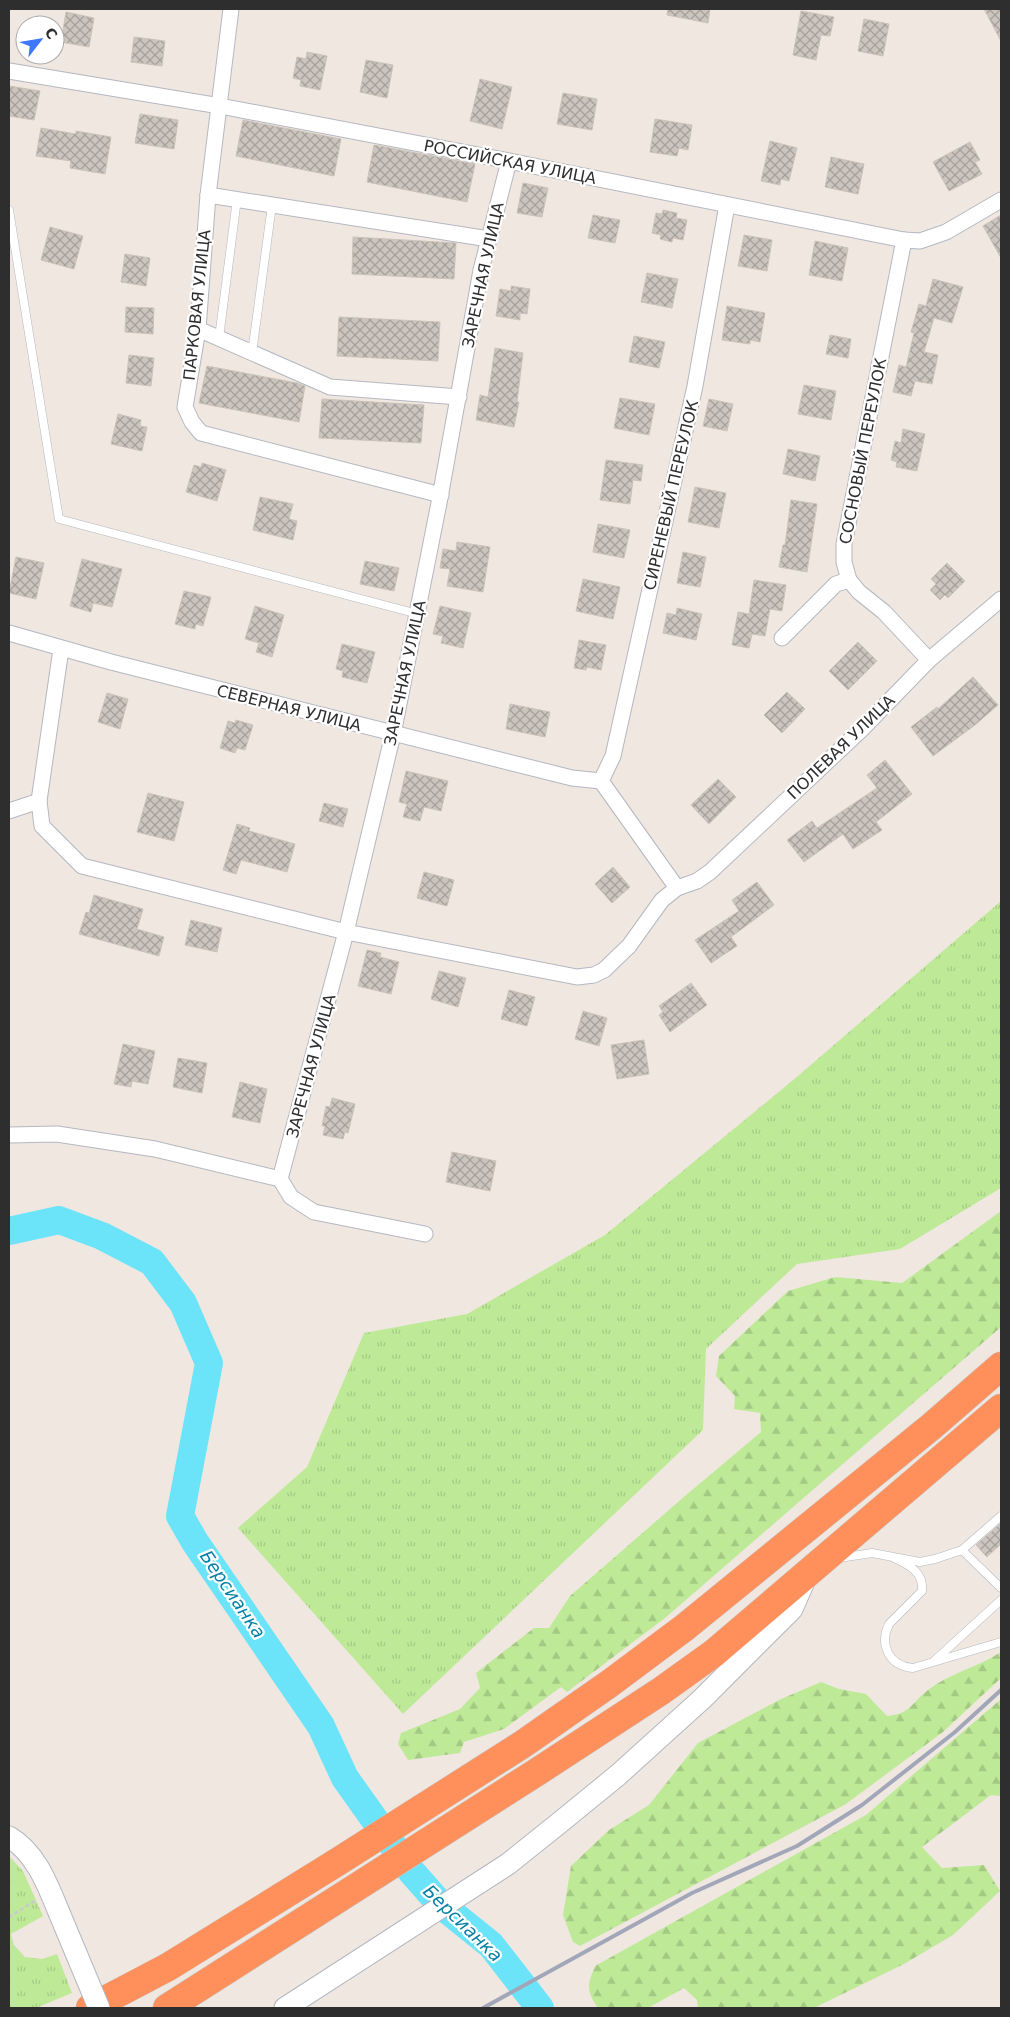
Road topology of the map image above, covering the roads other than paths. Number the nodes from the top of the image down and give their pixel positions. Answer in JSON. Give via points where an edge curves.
{"nodes":[{"id":1,"x":231,"y":9,"type":"edge"},
{"id":2,"x":9,"y":71,"type":"edge"},
{"id":3,"x":220,"y":106,"type":"junction"},
{"id":4,"x":509,"y":161,"type":"junction"},
{"id":5,"x":208,"y":195,"type":"junction"},
{"id":6,"x":237,"y":199,"type":"junction"},
{"id":7,"x":1001,"y":200,"type":"edge"},
{"id":8,"x":272,"y":205,"type":"junction"},
{"id":9,"x":727,"y":205,"type":"junction"},
{"id":10,"x":9,"y":210,"type":"edge"},
{"id":11,"x":489,"y":239,"type":"junction"},
{"id":12,"x":904,"y":240,"type":"junction"},
{"id":13,"x":198,"y":329,"type":"junction"},
{"id":14,"x":219,"y":338,"type":"junction"},
{"id":15,"x":252,"y":353,"type":"junction"},
{"id":16,"x":458,"y":397,"type":"junction"},
{"id":17,"x":441,"y":494,"type":"junction"},
{"id":18,"x":849,"y":580,"type":"junction"},
{"id":19,"x":1001,"y":599,"type":"edge"},
{"id":20,"x":418,"y":614,"type":"junction"},
{"id":21,"x":9,"y":633,"type":"edge"},
{"id":22,"x":782,"y":638,"type":"dead end"},
{"id":23,"x":61,"y":649,"type":"junction"},
{"id":24,"x":929,"y":660,"type":"junction"},
{"id":25,"x":393,"y":734,"type":"junction"},
{"id":26,"x":601,"y":781,"type":"junction"},
{"id":27,"x":39,"y":801,"type":"junction"},
{"id":28,"x":9,"y":811,"type":"edge"},
{"id":29,"x":677,"y":888,"type":"junction"},
{"id":30,"x":346,"y":932,"type":"junction"},
{"id":31,"x":9,"y":1135,"type":"edge"},
{"id":32,"x":280,"y":1179,"type":"junction"},
{"id":33,"x":425,"y":1234,"type":"dead end"},
{"id":34,"x":1001,"y":1366,"type":"edge"},
{"id":35,"x":1001,"y":1408,"type":"edge"},
{"id":36,"x":1001,"y":1516,"type":"edge"},
{"id":37,"x":962,"y":1550,"type":"junction"},
{"id":38,"x":894,"y":1558,"type":"junction"},
{"id":39,"x":815,"y":1569,"type":"junction"},
{"id":40,"x":1001,"y":1588,"type":"edge"},
{"id":41,"x":1001,"y":1600,"type":"edge"},
{"id":42,"x":1001,"y":1642,"type":"edge"},
{"id":43,"x":930,"y":1664,"type":"junction"},
{"id":44,"x":9,"y":1837,"type":"edge"},
{"id":45,"x":90,"y":2008,"type":"edge"},
{"id":46,"x":99,"y":2008,"type":"edge"},
{"id":47,"x":166,"y":2008,"type":"edge"},
{"id":48,"x":285,"y":2008,"type":"edge"}],
"edges":[{"from":1,"to":3,"type":"street","name":"ПАРКОВАЯ УЛИЦА"},
{"from":2,"to":3,"type":"street","name":"РОССИЙСКАЯ УЛИЦА"},
{"from":3,"to":4,"type":"street","name":"РОССИЙСКАЯ УЛИЦА"},
{"from":3,"to":5,"type":"street","name":"ПАРКОВАЯ УЛИЦА"},
{"from":4,"to":9,"type":"street","name":"РОССИЙСКАЯ УЛИЦА"},
{"from":4,"to":11,"type":"street","name":"ЗАРЕЧНАЯ УЛИЦА"},
{"from":5,"to":6,"type":"street"},
{"from":5,"to":13,"type":"street","name":"ПАРКОВАЯ УЛИЦА"},
{"from":6,"to":8,"type":"street"},
{"from":6,"to":14,"type":"lane"},
{"from":7,"to":12,"type":"street","name":"РОССИЙСКАЯ УЛИЦА","via":[[946,232],[920,241]]},
{"from":8,"to":11,"type":"street"},
{"from":8,"to":15,"type":"lane"},
{"from":9,"to":12,"type":"street","name":"РОССИЙСКАЯ УЛИЦА"},
{"from":9,"to":26,"type":"street","name":"СИРЕНЕВЫЙ ПЕРЕУЛОК","via":[[696,386],[613,756]]},
{"from":10,"to":20,"type":"lane","via":[[59,519]]},
{"from":11,"to":16,"type":"street","name":"ЗАРЕЧНАЯ УЛИЦА"},
{"from":12,"to":18,"type":"street","name":"СОСНОВЫЙ ПЕРЕУЛОК","via":[[844,544]]},
{"from":13,"to":14,"type":"street"},
{"from":13,"to":17,"type":"street","name":"ПАРКОВАЯ УЛИЦА","via":[[185,407],[201,433]]},
{"from":14,"to":15,"type":"street"},
{"from":15,"to":16,"type":"street","via":[[330,387]]},
{"from":16,"to":17,"type":"street","name":"ЗАРЕЧНАЯ УЛИЦА"},
{"from":17,"to":20,"type":"street","name":"ЗАРЕЧНАЯ УЛИЦА"},
{"from":18,"to":22,"type":"street","via":[[836,584]]},
{"from":18,"to":24,"type":"street"},
{"from":19,"to":24,"type":"street","name":"ПОЛЕВАЯ УЛИЦА"},
{"from":20,"to":25,"type":"street","name":"ЗАРЕЧНАЯ УЛИЦА"},
{"from":21,"to":23,"type":"street","name":"СЕВЕРНАЯ УЛИЦА"},
{"from":23,"to":25,"type":"street","name":"СЕВЕРНАЯ УЛИЦА"},
{"from":23,"to":27,"type":"street"},
{"from":24,"to":29,"type":"street","name":"ПОЛЕВАЯ УЛИЦА","via":[[862,729],[710,872]]},
{"from":25,"to":26,"type":"street","name":"СЕВЕРНАЯ УЛИЦА","via":[[572,778]]},
{"from":25,"to":30,"type":"street","name":"ЗАРЕЧНАЯ УЛИЦА"},
{"from":26,"to":29,"type":"street"},
{"from":27,"to":28,"type":"street"},
{"from":27,"to":30,"type":"street","via":[[42,826],[82,866]]},
{"from":29,"to":30,"type":"street","via":[[662,900],[629,946],[609,966],[594,975],[577,977]]},
{"from":30,"to":32,"type":"street","name":"ЗАРЕЧНАЯ УЛИЦА"},
{"from":31,"to":32,"type":"street","via":[[57,1134],[87,1138]]},
{"from":32,"to":33,"type":"street","via":[[291,1197],[314,1212]]},
{"from":34,"to":45,"type":"highway","via":[[684,1628],[609,1684],[339,1861],[168,1967]]},
{"from":35,"to":39,"type":"highway"},
{"from":36,"to":37,"type":"lane"},
{"from":37,"to":38,"type":"lane","via":[[920,1562]]},
{"from":37,"to":40,"type":"lane"},
{"from":38,"to":39,"type":"lane","via":[[872,1552]]},
{"from":38,"to":43,"type":"lane","via":[[918,1574],[922,1591],[889,1624],[884,1642],[895,1662],[904,1667]]},
{"from":39,"to":47,"type":"highway","via":[[714,1654],[661,1691]]},
{"from":39,"to":48,"type":"street","via":[[792,1609],[702,1699],[618,1775],[508,1864]]},
{"from":41,"to":43,"type":"lane"},
{"from":42,"to":43,"type":"lane"},
{"from":44,"to":46,"type":"street","bridge":true,"via":[[33,1861],[49,1889]]}]}
